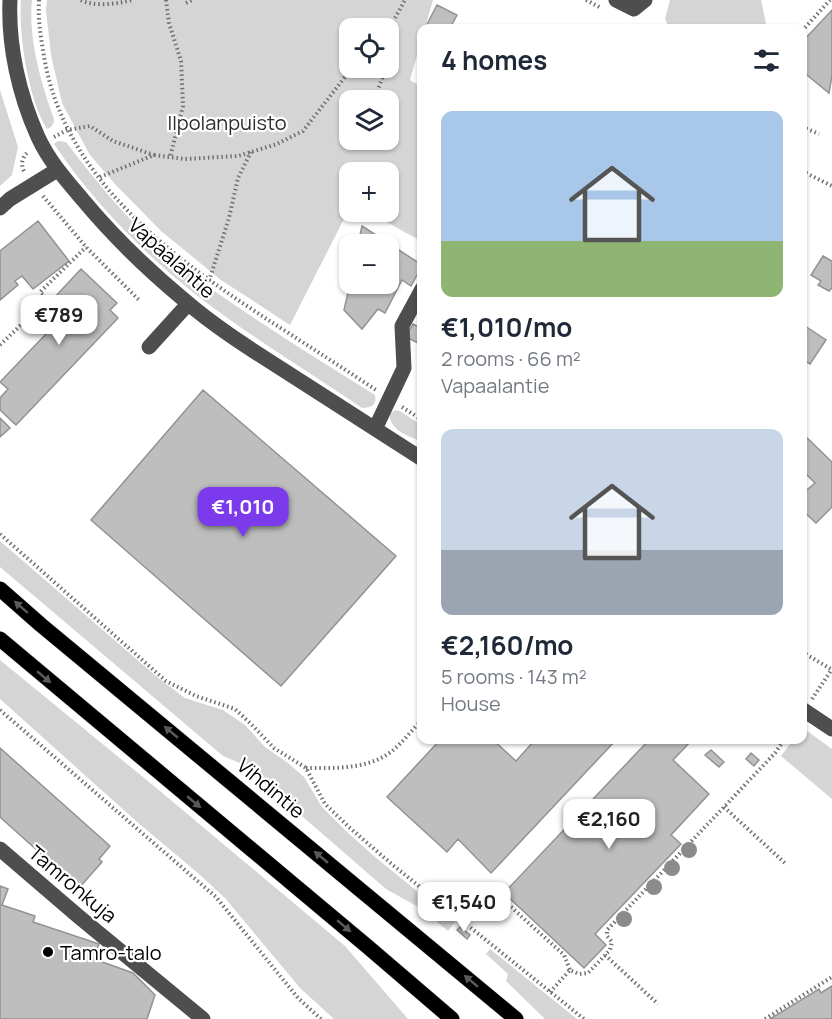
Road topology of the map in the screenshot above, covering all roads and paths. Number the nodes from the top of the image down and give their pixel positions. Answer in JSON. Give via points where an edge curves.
{"nodes":[{"id":1,"x":10,"y":0,"type":"edge"},
{"id":2,"x":39,"y":0,"type":"edge"},
{"id":3,"x":81,"y":0,"type":"edge"},
{"id":4,"x":132,"y":0,"type":"edge"},
{"id":5,"x":166,"y":0,"type":"edge"},
{"id":6,"x":192,"y":0,"type":"edge"},
{"id":7,"x":405,"y":0,"type":"edge"},
{"id":8,"x":616,"y":0,"type":"edge"},
{"id":9,"x":830,"y":0,"type":"edge"},
{"id":10,"x":186,"y":3,"type":"dead end"},
{"id":11,"x":640,"y":5,"type":"edge"},
{"id":12,"x":395,"y":18,"type":"edge"},
{"id":13,"x":807,"y":25,"type":"edge"},
{"id":14,"x":344,"y":78,"type":"edge"},
{"id":15,"x":807,"y":129,"type":"edge"},
{"id":16,"x":67,"y":130,"type":"junction"},
{"id":17,"x":819,"y":134,"type":"dead end"},
{"id":18,"x":41,"y":143,"type":"junction"},
{"id":19,"x":251,"y":152,"type":"junction"},
{"id":20,"x":154,"y":155,"type":"junction"},
{"id":21,"x":170,"y":157,"type":"junction"},
{"id":22,"x":57,"y":170,"type":"junction"},
{"id":23,"x":807,"y":174,"type":"edge"},
{"id":24,"x":100,"y":177,"type":"junction"},
{"id":25,"x":33,"y":185,"type":"junction"},
{"id":26,"x":832,"y":186,"type":"edge"},
{"id":27,"x":0,"y":208,"type":"edge"},
{"id":28,"x":86,"y":247,"type":"junction"},
{"id":29,"x":209,"y":281,"type":"junction"},
{"id":30,"x":417,"y":298,"type":"edge"},
{"id":31,"x":140,"y":301,"type":"dead end"},
{"id":32,"x":188,"y":304,"type":"junction"},
{"id":33,"x":0,"y":345,"type":"edge"},
{"id":34,"x":148,"y":346,"type":"dead end"},
{"id":35,"x":390,"y":399,"type":"junction"},
{"id":36,"x":417,"y":417,"type":"edge"},
{"id":37,"x":375,"y":429,"type":"junction"},
{"id":38,"x":417,"y":456,"type":"edge"},
{"id":39,"x":0,"y":534,"type":"edge"},
{"id":40,"x":0,"y":589,"type":"edge"},
{"id":41,"x":0,"y":639,"type":"edge"},
{"id":42,"x":807,"y":655,"type":"edge"},
{"id":43,"x":832,"y":670,"type":"edge"},
{"id":44,"x":814,"y":697,"type":"dead end"},
{"id":45,"x":0,"y":711,"type":"edge"},
{"id":46,"x":807,"y":712,"type":"edge"},
{"id":47,"x":417,"y":725,"type":"edge"},
{"id":48,"x":832,"y":729,"type":"edge"},
{"id":49,"x":781,"y":744,"type":"edge"},
{"id":50,"x":306,"y":768,"type":"junction"},
{"id":51,"x":724,"y":807,"type":"junction"},
{"id":52,"x":0,"y":849,"type":"edge"},
{"id":53,"x":787,"y":865,"type":"dead end"},
{"id":54,"x":501,"y":898,"type":"dead end"},
{"id":55,"x":605,"y":955,"type":"junction"},
{"id":56,"x":570,"y":970,"type":"junction"},
{"id":57,"x":832,"y":977,"type":"edge"},
{"id":58,"x":550,"y":992,"type":"junction"},
{"id":59,"x":658,"y":1004,"type":"dead end"},
{"id":60,"x":203,"y":1019,"type":"edge"},
{"id":61,"x":321,"y":1019,"type":"edge"},
{"id":62,"x":452,"y":1019,"type":"edge"},
{"id":63,"x":516,"y":1019,"type":"edge"},
{"id":64,"x":584,"y":1019,"type":"edge"},
{"id":65,"x":765,"y":1019,"type":"edge"}],
"edges":[{"from":1,"to":18,"type":"street","name":"Vapaalantie","via":[[10,34],[17,71]]},
{"from":2,"to":16,"type":"path","via":[[45,63]]},
{"from":3,"to":4,"type":"path","via":[[88,4]]},
{"from":5,"to":21,"type":"path","via":[[181,61],[183,106]]},
{"from":6,"to":10,"type":"path"},
{"from":7,"to":12,"type":"path"},
{"from":8,"to":11,"type":"street"},
{"from":9,"to":13,"type":"path"},
{"from":14,"to":19,"type":"path","via":[[303,131]]},
{"from":15,"to":17,"type":"path"},
{"from":16,"to":18,"type":"path"},
{"from":16,"to":20,"type":"path","via":[[90,126],[113,141]]},
{"from":16,"to":24,"type":"path"},
{"from":18,"to":22,"type":"street","name":"Vapaalantie"},
{"from":18,"to":25,"type":"path","via":[[23,159],[22,167]]},
{"from":19,"to":21,"type":"path","via":[[238,156]]},
{"from":19,"to":29,"type":"path","via":[[238,178]]},
{"from":20,"to":21,"type":"path"},
{"from":20,"to":24,"type":"path"},
{"from":22,"to":25,"type":"street"},
{"from":22,"to":32,"type":"street","name":"Vapaalantie","via":[[136,257]]},
{"from":23,"to":26,"type":"path"},
{"from":24,"to":29,"type":"path","via":[[147,230]]},
{"from":25,"to":27,"type":"street"},
{"from":25,"to":28,"type":"path"},
{"from":28,"to":31,"type":"path"},
{"from":28,"to":33,"type":"path","via":[[40,292],[47,300]]},
{"from":29,"to":35,"type":"path"},
{"from":30,"to":35,"type":"street","via":[[402,326],[404,368]]},
{"from":32,"to":34,"type":"street"},
{"from":32,"to":37,"type":"street","name":"Vapaalantie"},
{"from":35,"to":36,"type":"path"},
{"from":35,"to":37,"type":"street"},
{"from":37,"to":38,"type":"street","name":"Vapaalantie"},
{"from":39,"to":50,"type":"path","via":[[166,681],[235,709],[274,748]]},
{"from":63,"to":40,"type":"main road","name":"Vihdintie","one_way":true},
{"from":41,"to":62,"type":"main road","one_way":true},
{"from":42,"to":43,"type":"path"},
{"from":43,"to":44,"type":"path"},
{"from":45,"to":61,"type":"path","via":[[216,897],[298,998]]},
{"from":46,"to":48,"type":"street"},
{"from":47,"to":50,"type":"path","via":[[379,759],[349,767]]},
{"from":49,"to":51,"type":"path"},
{"from":50,"to":58,"type":"path","via":[[325,804],[350,828]]},
{"from":51,"to":53,"type":"path"},
{"from":51,"to":55,"type":"path","via":[[607,930],[612,942]]},
{"from":52,"to":60,"type":"street","name":"Tamronkuja"},
{"from":54,"to":56,"type":"path","via":[[564,954]]},
{"from":55,"to":56,"type":"path","via":[[588,973]]},
{"from":55,"to":59,"type":"path"},
{"from":56,"to":58,"type":"path"},
{"from":57,"to":65,"type":"path"},
{"from":58,"to":64,"type":"path"}]}
